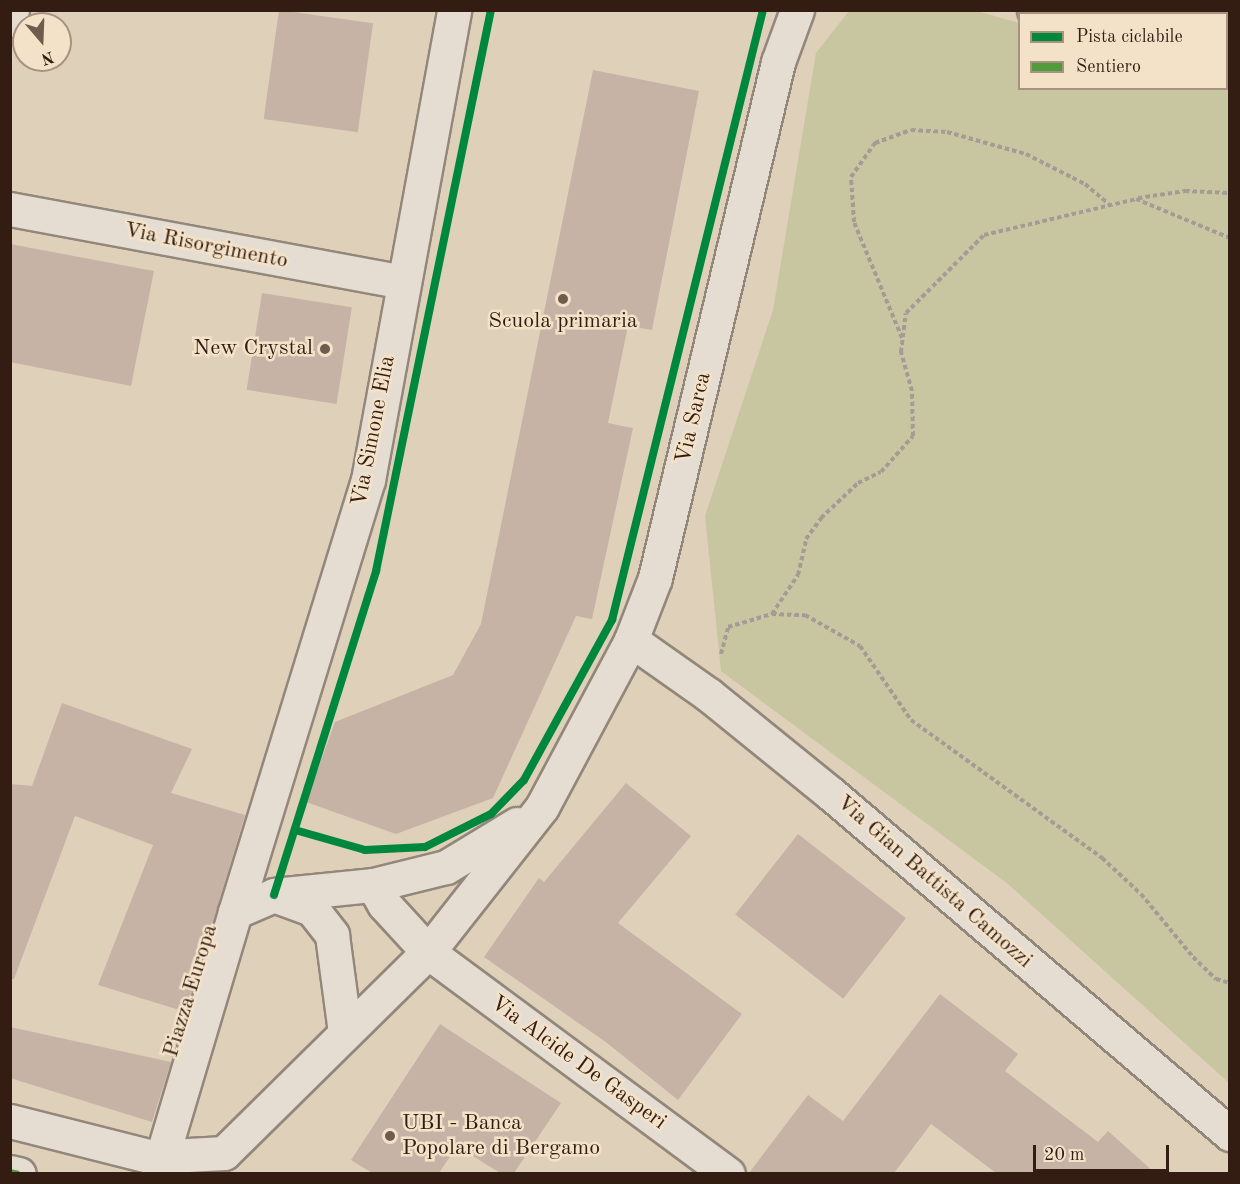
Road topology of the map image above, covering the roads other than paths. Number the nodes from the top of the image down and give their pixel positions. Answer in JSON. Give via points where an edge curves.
{"nodes":[{"id":1,"x":12,"y":10,"type":"edge"},
{"id":2,"x":454,"y":10,"type":"edge"},
{"id":3,"x":797,"y":10,"type":"edge"},
{"id":4,"x":10,"y":20,"type":"edge"},
{"id":5,"x":10,"y":209,"type":"edge"},
{"id":6,"x":402,"y":282,"type":"junction"},
{"id":7,"x":631,"y":640,"type":"junction"},
{"id":8,"x":542,"y":807,"type":"junction"},
{"id":9,"x":373,"y":885,"type":"junction"},
{"id":10,"x":274,"y":896,"type":"junction"},
{"id":11,"x":234,"y":912,"type":"junction"},
{"id":12,"x":428,"y":952,"type":"junction"},
{"id":13,"x":345,"y":1032,"type":"junction"},
{"id":14,"x":10,"y":1121,"type":"edge"},
{"id":15,"x":1230,"y":1134,"type":"edge"},
{"id":16,"x":162,"y":1157,"type":"junction"},
{"id":17,"x":223,"y":1163,"type":"edge"},
{"id":18,"x":10,"y":1172,"type":"edge"},
{"id":19,"x":19,"y":1173,"type":"edge"},
{"id":20,"x":728,"y":1173,"type":"edge"}],
"edges":[{"from":1,"to":4,"type":"street"},
{"from":2,"to":6,"type":"street","name":"Via Simone Elia"},
{"from":3,"to":7,"type":"street","name":"Via Sarca","via":[[778,62],[667,533]]},
{"from":5,"to":6,"type":"street","name":"Via Risorgimento"},
{"from":6,"to":11,"type":"street","name":"Via Simone Elia","via":[[368,480]]},
{"from":7,"to":8,"type":"street","name":"Via Sarca"},
{"from":7,"to":15,"type":"street","name":"Via Gian Battista Camozzi","via":[[709,695]]},
{"from":8,"to":9,"type":"street","name":"Piazza Europa","via":[[489,844],[446,867]]},
{"from":8,"to":12,"type":"street"},
{"from":9,"to":10,"type":"street","name":"Piazza Europa"},
{"from":9,"to":12,"type":"street","via":[[384,904]]},
{"from":10,"to":11,"type":"street","name":"Piazza Europa"},
{"from":10,"to":13,"type":"street","via":[[312,909],[332,935]]},
{"from":11,"to":16,"type":"street","name":"Piazza Europa"},
{"from":12,"to":13,"type":"street"},
{"from":12,"to":20,"type":"street","name":"Via Alcide De Gasperi"},
{"from":13,"to":17,"type":"street"},
{"from":14,"to":16,"type":"street"},
{"from":16,"to":17,"type":"street"},
{"from":18,"to":19,"type":"street"}]}
